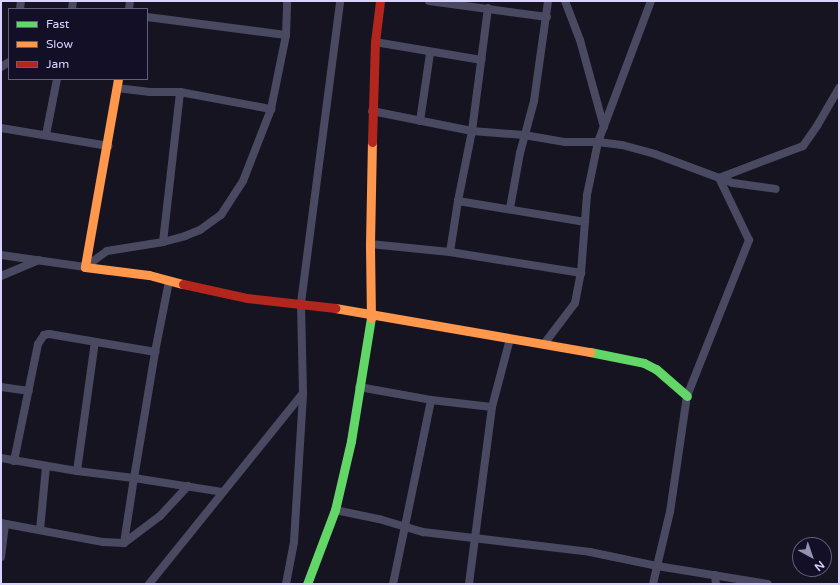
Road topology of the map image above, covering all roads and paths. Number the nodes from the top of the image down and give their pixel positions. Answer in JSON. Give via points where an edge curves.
{"nodes":[{"id":1,"x":287,"y":1,"type":"edge"},
{"id":2,"x":340,"y":1,"type":"edge"},
{"id":3,"x":380,"y":1,"type":"edge"},
{"id":4,"x":429,"y":1,"type":"edge"},
{"id":5,"x":548,"y":1,"type":"edge"},
{"id":6,"x":565,"y":1,"type":"edge"},
{"id":7,"x":651,"y":1,"type":"edge"},
{"id":8,"x":488,"y":8,"type":"junction"},
{"id":9,"x":148,"y":17,"type":"edge"},
{"id":10,"x":548,"y":17,"type":"junction"},
{"id":11,"x":286,"y":35,"type":"junction"},
{"id":12,"x":375,"y":42,"type":"junction"},
{"id":13,"x":430,"y":53,"type":"junction"},
{"id":14,"x":481,"y":60,"type":"junction"},
{"id":15,"x":57,"y":80,"type":"edge"},
{"id":16,"x":118,"y":83,"type":"edge"},
{"id":17,"x":839,"y":88,"type":"edge"},
{"id":18,"x":180,"y":92,"type":"junction"},
{"id":19,"x":271,"y":109,"type":"junction"},
{"id":20,"x":372,"y":111,"type":"junction"},
{"id":21,"x":420,"y":121,"type":"junction"},
{"id":22,"x":604,"y":127,"type":"junction"},
{"id":23,"x":1,"y":128,"type":"edge"},
{"id":24,"x":472,"y":131,"type":"junction"},
{"id":25,"x":46,"y":135,"type":"junction"},
{"id":26,"x":524,"y":135,"type":"junction"},
{"id":27,"x":598,"y":142,"type":"junction"},
{"id":28,"x":108,"y":146,"type":"junction"},
{"id":29,"x":719,"y":178,"type":"junction"},
{"id":30,"x":776,"y":189,"type":"dead end"},
{"id":31,"x":458,"y":201,"type":"junction"},
{"id":32,"x":510,"y":208,"type":"junction"},
{"id":33,"x":585,"y":222,"type":"junction"},
{"id":34,"x":163,"y":242,"type":"junction"},
{"id":35,"x":370,"y":244,"type":"junction"},
{"id":36,"x":450,"y":252,"type":"junction"},
{"id":37,"x":1,"y":255,"type":"edge"},
{"id":38,"x":40,"y":260,"type":"junction"},
{"id":39,"x":85,"y":267,"type":"junction"},
{"id":40,"x":581,"y":273,"type":"junction"},
{"id":41,"x":1,"y":276,"type":"edge"},
{"id":42,"x":169,"y":281,"type":"junction"},
{"id":43,"x":301,"y":303,"type":"junction"},
{"id":44,"x":372,"y":314,"type":"junction"},
{"id":45,"x":510,"y":338,"type":"junction"},
{"id":46,"x":95,"y":342,"type":"junction"},
{"id":47,"x":544,"y":344,"type":"junction"},
{"id":48,"x":155,"y":352,"type":"junction"},
{"id":49,"x":1,"y":387,"type":"edge"},
{"id":50,"x":359,"y":387,"type":"junction"},
{"id":51,"x":29,"y":391,"type":"junction"},
{"id":52,"x":303,"y":393,"type":"junction"},
{"id":53,"x":687,"y":396,"type":"junction"},
{"id":54,"x":432,"y":400,"type":"junction"},
{"id":55,"x":492,"y":407,"type":"junction"},
{"id":56,"x":1,"y":458,"type":"edge"},
{"id":57,"x":14,"y":461,"type":"junction"},
{"id":58,"x":46,"y":466,"type":"junction"},
{"id":59,"x":77,"y":471,"type":"junction"},
{"id":60,"x":134,"y":478,"type":"junction"},
{"id":61,"x":188,"y":486,"type":"junction"},
{"id":62,"x":222,"y":492,"type":"junction"},
{"id":63,"x":335,"y":510,"type":"junction"},
{"id":64,"x":3,"y":524,"type":"edge"},
{"id":65,"x":405,"y":528,"type":"junction"},
{"id":66,"x":40,"y":530,"type":"junction"},
{"id":67,"x":475,"y":538,"type":"junction"},
{"id":68,"x":124,"y":543,"type":"junction"},
{"id":69,"x":1,"y":557,"type":"edge"},
{"id":70,"x":657,"y":566,"type":"junction"},
{"id":71,"x":715,"y":575,"type":"junction"},
{"id":72,"x":149,"y":584,"type":"edge"},
{"id":73,"x":286,"y":584,"type":"edge"},
{"id":74,"x":310,"y":584,"type":"edge"},
{"id":75,"x":393,"y":584,"type":"edge"},
{"id":76,"x":469,"y":584,"type":"edge"},
{"id":77,"x":653,"y":584,"type":"edge"},
{"id":78,"x":716,"y":584,"type":"edge"},
{"id":79,"x":768,"y":584,"type":"edge"}],
"edges":[{"from":1,"to":11,"type":"street"},
{"from":2,"to":43,"type":"street"},
{"from":3,"to":12,"type":"street"},
{"from":4,"to":8,"type":"street"},
{"from":5,"to":10,"type":"street"},
{"from":6,"to":22,"type":"street","via":[[580,40]]},
{"from":7,"to":22,"type":"street"},
{"from":8,"to":10,"type":"street"},
{"from":8,"to":14,"type":"street"},
{"from":9,"to":11,"type":"street"},
{"from":10,"to":26,"type":"street","via":[[534,101]]},
{"from":11,"to":19,"type":"street"},
{"from":12,"to":13,"type":"street"},
{"from":12,"to":20,"type":"street"},
{"from":13,"to":14,"type":"street"},
{"from":13,"to":21,"type":"street"},
{"from":14,"to":24,"type":"street"},
{"from":15,"to":25,"type":"street"},
{"from":16,"to":18,"type":"street","via":[[150,92]]},
{"from":16,"to":28,"type":"street"},
{"from":17,"to":29,"type":"street","via":[[803,146]]},
{"from":18,"to":19,"type":"street"},
{"from":18,"to":34,"type":"street"},
{"from":19,"to":34,"type":"street","via":[[243,181],[220,215],[200,230]]},
{"from":20,"to":21,"type":"street"},
{"from":20,"to":35,"type":"street"},
{"from":21,"to":24,"type":"street"},
{"from":22,"to":27,"type":"street"},
{"from":23,"to":25,"type":"street"},
{"from":24,"to":26,"type":"street"},
{"from":24,"to":31,"type":"street"},
{"from":25,"to":28,"type":"street"},
{"from":26,"to":27,"type":"street","via":[[566,142]]},
{"from":26,"to":32,"type":"street"},
{"from":27,"to":29,"type":"street","via":[[622,145],[655,154]]},
{"from":27,"to":33,"type":"street","via":[[587,195]]},
{"from":28,"to":39,"type":"street"},
{"from":29,"to":30,"type":"street","via":[[733,183]]},
{"from":29,"to":53,"type":"street","via":[[749,240]]},
{"from":31,"to":32,"type":"street"},
{"from":31,"to":36,"type":"street"},
{"from":32,"to":33,"type":"street"},
{"from":33,"to":40,"type":"street"},
{"from":34,"to":39,"type":"street","via":[[107,251]]},
{"from":35,"to":36,"type":"street"},
{"from":35,"to":44,"type":"street"},
{"from":36,"to":40,"type":"street"},
{"from":37,"to":38,"type":"street"},
{"from":38,"to":39,"type":"street"},
{"from":38,"to":41,"type":"street"},
{"from":39,"to":42,"type":"street","via":[[149,275]]},
{"from":40,"to":47,"type":"street","via":[[575,303]]},
{"from":42,"to":43,"type":"street","via":[[247,298]]},
{"from":42,"to":48,"type":"street"},
{"from":43,"to":44,"type":"street"},
{"from":43,"to":52,"type":"street"},
{"from":44,"to":45,"type":"street"},
{"from":44,"to":50,"type":"street"},
{"from":45,"to":47,"type":"street"},
{"from":45,"to":55,"type":"street"},
{"from":46,"to":48,"type":"street"},
{"from":46,"to":51,"type":"street","via":[[44,335],[38,344]]},
{"from":46,"to":59,"type":"street"},
{"from":47,"to":53,"type":"street","via":[[644,363],[656,369]]},
{"from":48,"to":60,"type":"street"},
{"from":49,"to":51,"type":"street"},
{"from":50,"to":54,"type":"street"},
{"from":50,"to":63,"type":"street","via":[[351,441]]},
{"from":51,"to":57,"type":"street"},
{"from":52,"to":62,"type":"street"},
{"from":52,"to":73,"type":"street","via":[[294,542]]},
{"from":53,"to":70,"type":"street","via":[[670,512]]},
{"from":54,"to":55,"type":"street"},
{"from":54,"to":65,"type":"street"},
{"from":55,"to":67,"type":"street"},
{"from":56,"to":57,"type":"street"},
{"from":57,"to":58,"type":"street"},
{"from":58,"to":59,"type":"street"},
{"from":58,"to":66,"type":"street"},
{"from":59,"to":60,"type":"street"},
{"from":60,"to":61,"type":"street"},
{"from":60,"to":68,"type":"street"},
{"from":61,"to":62,"type":"street"},
{"from":61,"to":68,"type":"street","via":[[160,516]]},
{"from":62,"to":72,"type":"street"},
{"from":63,"to":65,"type":"street","via":[[379,519]]},
{"from":63,"to":74,"type":"street"},
{"from":64,"to":66,"type":"street"},
{"from":64,"to":69,"type":"street"},
{"from":65,"to":67,"type":"street"},
{"from":65,"to":75,"type":"street"},
{"from":66,"to":68,"type":"street","via":[[103,542]]},
{"from":67,"to":70,"type":"street","via":[[590,552]]},
{"from":67,"to":76,"type":"street"},
{"from":70,"to":71,"type":"street"},
{"from":70,"to":77,"type":"street"},
{"from":71,"to":78,"type":"street"},
{"from":71,"to":79,"type":"street"}]}
